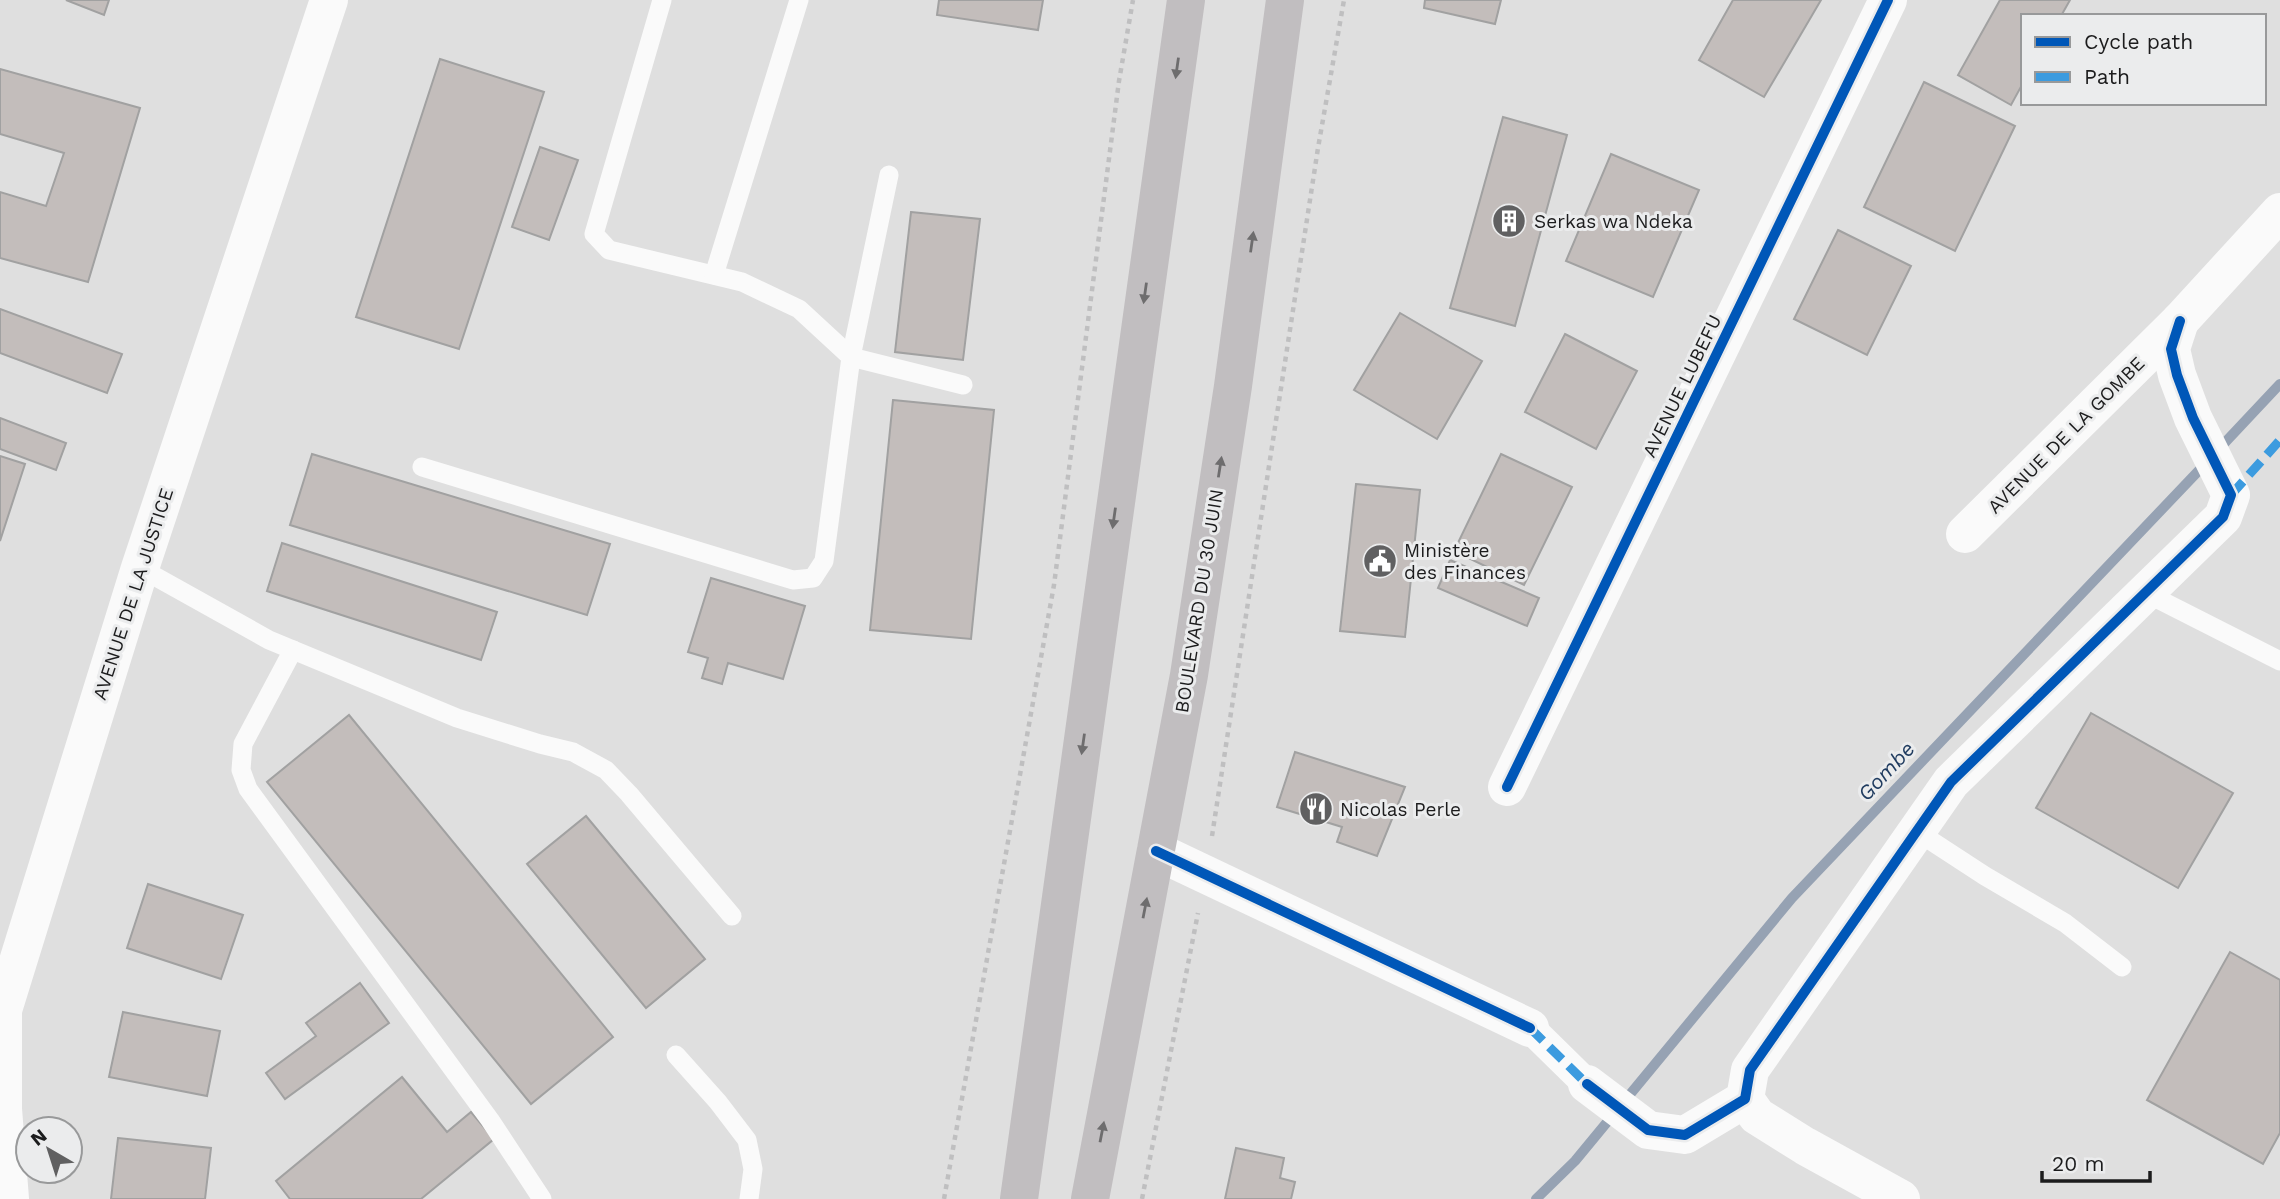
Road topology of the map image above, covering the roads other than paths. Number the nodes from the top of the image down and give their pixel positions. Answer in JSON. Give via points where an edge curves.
{"nodes":[{"id":1,"x":329,"y":0,"type":"edge"},
{"id":2,"x":662,"y":0,"type":"edge"},
{"id":3,"x":799,"y":0,"type":"edge"},
{"id":4,"x":1186,"y":0,"type":"edge"},
{"id":5,"x":1285,"y":0,"type":"edge"},
{"id":6,"x":1888,"y":0,"type":"edge"},
{"id":7,"x":889,"y":175,"type":"dead end"},
{"id":8,"x":2280,"y":212,"type":"edge"},
{"id":9,"x":714,"y":275,"type":"junction"},
{"id":10,"x":2180,"y":321,"type":"junction"},
{"id":11,"x":851,"y":357,"type":"junction"},
{"id":12,"x":963,"y":385,"type":"dead end"},
{"id":13,"x":422,"y":467,"type":"dead end"},
{"id":14,"x":1965,"y":534,"type":"dead end"},
{"id":15,"x":141,"y":568,"type":"junction"},
{"id":16,"x":2144,"y":592,"type":"junction"},
{"id":17,"x":293,"y":650,"type":"junction"},
{"id":18,"x":2280,"y":661,"type":"edge"},
{"id":19,"x":1507,"y":787,"type":"dead end"},
{"id":20,"x":1916,"y":831,"type":"junction"},
{"id":21,"x":1156,"y":851,"type":"junction"},
{"id":22,"x":732,"y":916,"type":"dead end"},
{"id":23,"x":2122,"y":967,"type":"dead end"},
{"id":24,"x":1,"y":1014,"type":"edge"},
{"id":25,"x":1530,"y":1027,"type":"joint"},
{"id":26,"x":676,"y":1055,"type":"dead end"},
{"id":27,"x":1587,"y":1084,"type":"joint"},
{"id":28,"x":1745,"y":1099,"type":"junction"},
{"id":29,"x":10,"y":1199,"type":"edge"},
{"id":30,"x":542,"y":1199,"type":"edge"},
{"id":31,"x":749,"y":1199,"type":"edge"},
{"id":32,"x":1019,"y":1199,"type":"edge"},
{"id":33,"x":1090,"y":1199,"type":"edge"},
{"id":34,"x":1901,"y":1199,"type":"edge"}],
"edges":[{"from":1,"to":15,"type":"street","name":"AVENUE DE LA JUSTICE"},
{"from":2,"to":9,"type":"lane","via":[[594,234],[609,250]]},
{"from":3,"to":9,"type":"lane"},
{"from":4,"to":32,"type":"main road","one_way":true},
{"from":21,"to":5,"type":"main road","name":"BOULEVARD DU 30 JUIN","one_way":true,"via":[[1189,675]]},
{"from":6,"to":19,"type":"street","name":"AVENUE LUBEFU"},
{"from":7,"to":11,"type":"lane"},
{"from":8,"to":10,"type":"street","name":"AVENUE DE LA GOMBE"},
{"from":9,"to":11,"type":"lane","via":[[742,282],[799,309]]},
{"from":10,"to":14,"type":"street","name":"AVENUE DE LA GOMBE"},
{"from":10,"to":16,"type":"street","via":[[2171,349],[2177,375],[2231,495],[2222,517]]},
{"from":11,"to":12,"type":"lane"},
{"from":11,"to":13,"type":"lane","via":[[824,561],[813,578],[793,580]]},
{"from":15,"to":17,"type":"lane"},
{"from":15,"to":24,"type":"street","name":"AVENUE DE LA JUSTICE"},
{"from":16,"to":18,"type":"lane"},
{"from":16,"to":20,"type":"street","via":[[1951,782]]},
{"from":17,"to":22,"type":"lane","via":[[457,718],[573,752],[606,771]]},
{"from":17,"to":30,"type":"lane","via":[[243,744],[242,770],[248,789],[490,1120]]},
{"from":20,"to":23,"type":"lane","via":[[2065,923]]},
{"from":20,"to":28,"type":"street","via":[[1750,1070]]},
{"from":21,"to":25,"type":"street"},
{"from":33,"to":21,"type":"main road","name":"BOULEVARD DU 30 JUIN","one_way":true},
{"from":24,"to":29,"type":"street","name":"AVENUE DE LA JUSTICE"},
{"from":25,"to":27,"type":"street"},
{"from":26,"to":31,"type":"lane","via":[[747,1140],[753,1169]]},
{"from":27,"to":28,"type":"street","via":[[1648,1130],[1685,1135]]},
{"from":28,"to":34,"type":"street","via":[[1757,1116],[1786,1135]]}]}
